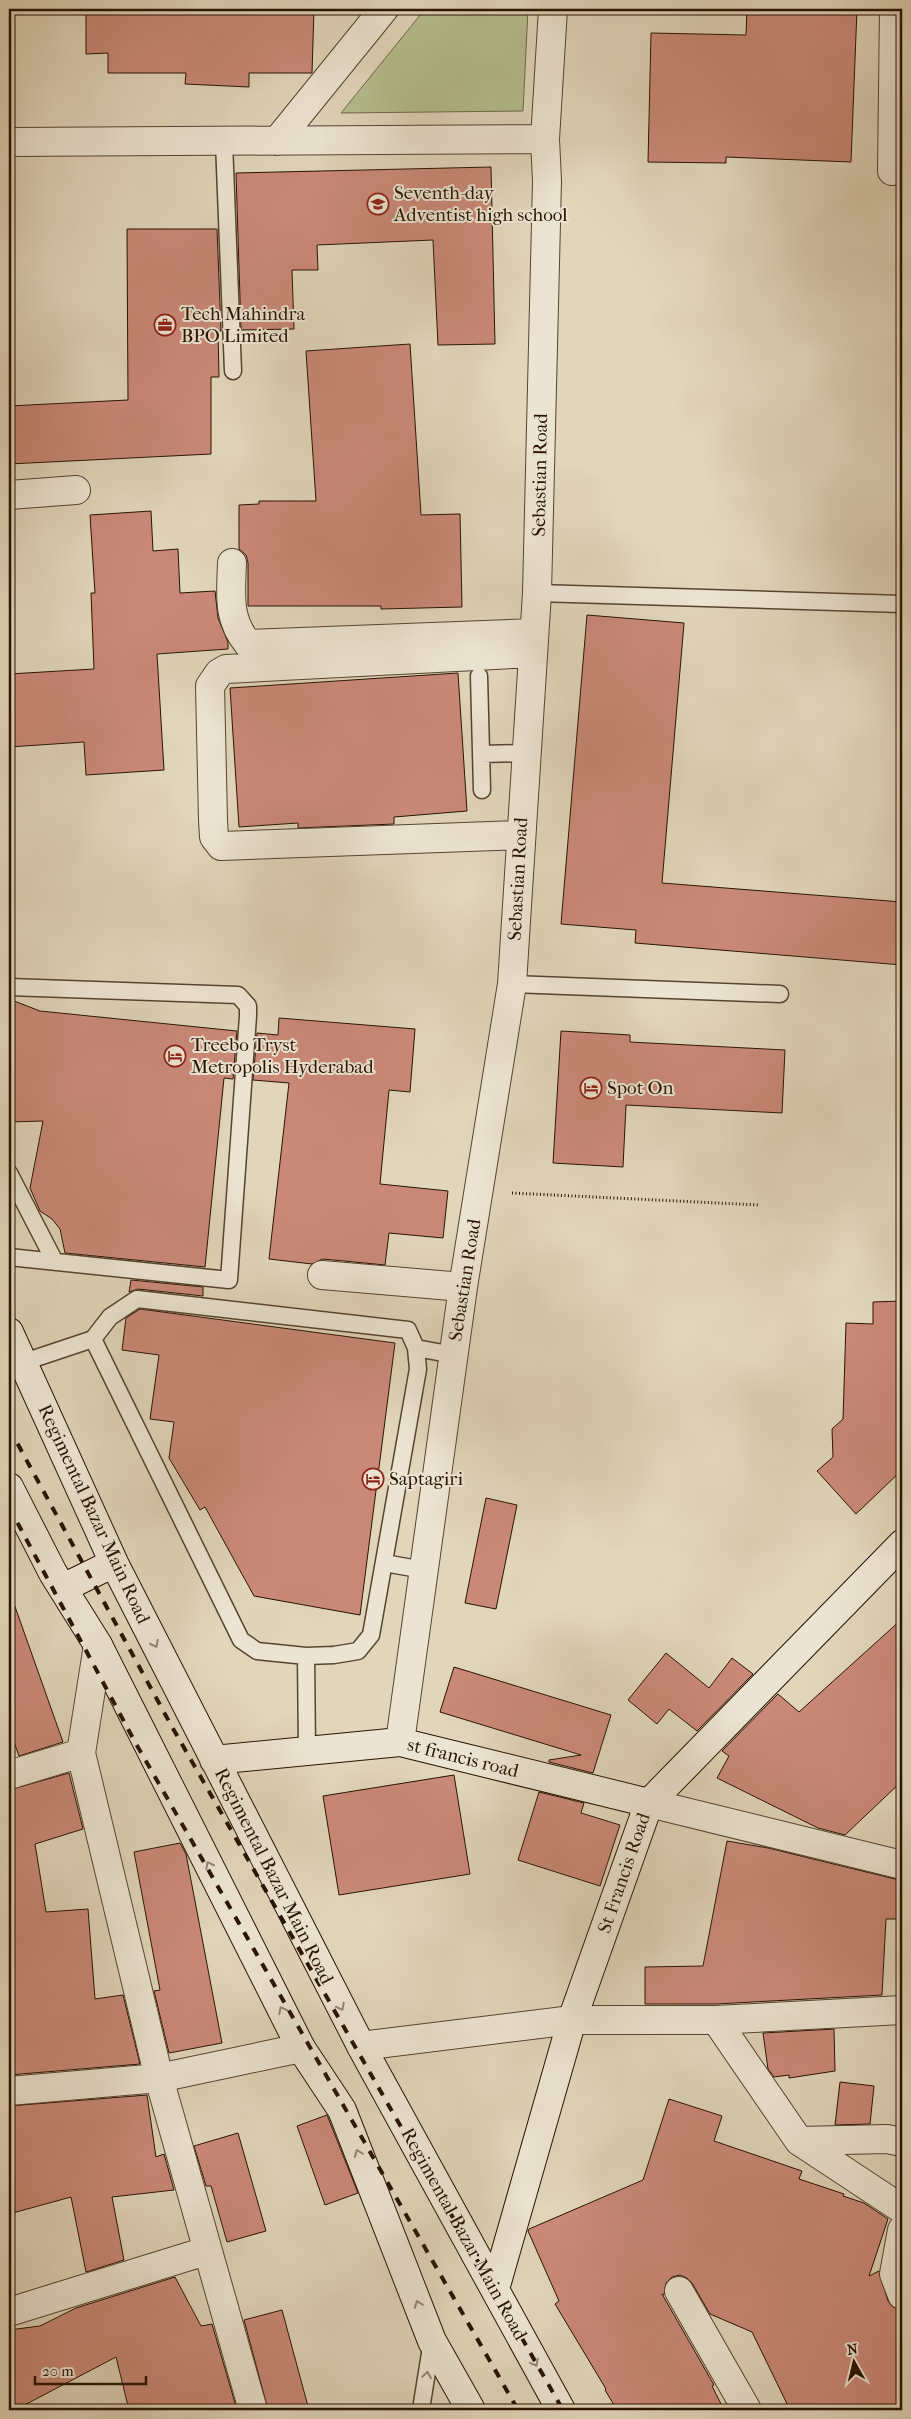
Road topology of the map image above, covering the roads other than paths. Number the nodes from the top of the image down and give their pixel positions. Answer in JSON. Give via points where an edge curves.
{"nodes":[{"id":1,"x":384,"y":9,"type":"edge"},
{"id":2,"x":553,"y":9,"type":"edge"},
{"id":3,"x":894,"y":9,"type":"edge"},
{"id":4,"x":545,"y":139,"type":"junction"},
{"id":5,"x":277,"y":141,"type":"junction"},
{"id":6,"x":9,"y":142,"type":"edge"},
{"id":7,"x":224,"y":142,"type":"junction"},
{"id":8,"x":892,"y":171,"type":"dead end"},
{"id":9,"x":233,"y":371,"type":"dead end"},
{"id":10,"x":76,"y":490,"type":"dead end"},
{"id":11,"x":9,"y":495,"type":"edge"},
{"id":12,"x":232,"y":563,"type":"dead end"},
{"id":13,"x":537,"y":593,"type":"junction"},
{"id":14,"x":902,"y":604,"type":"edge"},
{"id":15,"x":533,"y":643,"type":"junction"},
{"id":16,"x":479,"y":676,"type":"dead end"},
{"id":17,"x":526,"y":752,"type":"junction"},
{"id":18,"x":482,"y":754,"type":"junction"},
{"id":19,"x":482,"y":790,"type":"dead end"},
{"id":20,"x":520,"y":835,"type":"junction"},
{"id":21,"x":512,"y":984,"type":"junction"},
{"id":22,"x":9,"y":987,"type":"edge"},
{"id":23,"x":780,"y":994,"type":"dead end"},
{"id":24,"x":9,"y":1173,"type":"edge"},
{"id":25,"x":9,"y":1257,"type":"edge"},
{"id":26,"x":54,"y":1262,"type":"junction"},
{"id":27,"x":322,"y":1276,"type":"dead end"},
{"id":28,"x":464,"y":1287,"type":"junction"},
{"id":29,"x":9,"y":1332,"type":"edge"},
{"id":30,"x":93,"y":1339,"type":"junction"},
{"id":31,"x":416,"y":1348,"type":"junction"},
{"id":32,"x":454,"y":1355,"type":"junction"},
{"id":33,"x":16,"y":1365,"type":"edge"},
{"id":34,"x":9,"y":1487,"type":"edge"},
{"id":35,"x":902,"y":1544,"type":"edge"},
{"id":36,"x":114,"y":1563,"type":"junction"},
{"id":37,"x":384,"y":1563,"type":"junction"},
{"id":38,"x":424,"y":1570,"type":"junction"},
{"id":39,"x":63,"y":1588,"type":"junction"},
{"id":40,"x":98,"y":1645,"type":"junction"},
{"id":41,"x":306,"y":1656,"type":"junction"},
{"id":42,"x":400,"y":1742,"type":"junction"},
{"id":43,"x":307,"y":1751,"type":"junction"},
{"id":44,"x":81,"y":1754,"type":"junction"},
{"id":45,"x":214,"y":1760,"type":"junction"},
{"id":46,"x":9,"y":1776,"type":"edge"},
{"id":47,"x":649,"y":1803,"type":"junction"},
{"id":48,"x":902,"y":1865,"type":"edge"},
{"id":49,"x":902,"y":2010,"type":"edge"},
{"id":50,"x":572,"y":2020,"type":"junction"},
{"id":51,"x":716,"y":2020,"type":"junction"},
{"id":52,"x":361,"y":2046,"type":"junction"},
{"id":53,"x":301,"y":2048,"type":"junction"},
{"id":54,"x":159,"y":2078,"type":"junction"},
{"id":55,"x":9,"y":2092,"type":"edge"},
{"id":56,"x":799,"y":2141,"type":"junction"},
{"id":57,"x":902,"y":2142,"type":"edge"},
{"id":58,"x":902,"y":2209,"type":"edge"},
{"id":59,"x":902,"y":2230,"type":"edge"},
{"id":60,"x":206,"y":2251,"type":"junction"},
{"id":61,"x":495,"y":2289,"type":"junction"},
{"id":62,"x":679,"y":2291,"type":"dead end"},
{"id":63,"x":902,"y":2295,"type":"edge"},
{"id":64,"x":9,"y":2312,"type":"edge"},
{"id":65,"x":432,"y":2341,"type":"junction"},
{"id":66,"x":253,"y":2410,"type":"edge"},
{"id":67,"x":424,"y":2410,"type":"edge"},
{"id":68,"x":471,"y":2410,"type":"edge"},
{"id":69,"x":561,"y":2410,"type":"edge"},
{"id":70,"x":747,"y":2410,"type":"edge"}],
"edges":[{"from":1,"to":5,"type":"street"},
{"from":2,"to":4,"type":"street","name":"Sebastian Road"},
{"from":3,"to":8,"type":"street"},
{"from":4,"to":5,"type":"street"},
{"from":4,"to":13,"type":"street","name":"Sebastian Road","via":[[547,180]]},
{"from":5,"to":7,"type":"street"},
{"from":6,"to":7,"type":"street"},
{"from":7,"to":9,"type":"lane"},
{"from":10,"to":11,"type":"street"},
{"from":12,"to":15,"type":"street","via":[[234,622],[248,644]]},
{"from":13,"to":14,"type":"lane"},
{"from":13,"to":15,"type":"street","name":"Sebastian Road"},
{"from":15,"to":17,"type":"street","name":"Sebastian Road"},
{"from":15,"to":20,"type":"street","via":[[226,669],[210,686],[212,820],[214,837],[221,846]]},
{"from":16,"to":18,"type":"lane"},
{"from":17,"to":18,"type":"lane"},
{"from":17,"to":20,"type":"street","name":"Sebastian Road"},
{"from":18,"to":19,"type":"lane"},
{"from":20,"to":21,"type":"street","name":"Sebastian Road"},
{"from":21,"to":23,"type":"lane"},
{"from":21,"to":28,"type":"street","name":"Sebastian Road"},
{"from":22,"to":26,"type":"lane","via":[[238,996],[248,1006],[229,1280]]},
{"from":24,"to":26,"type":"lane"},
{"from":25,"to":26,"type":"lane"},
{"from":27,"to":28,"type":"street"},
{"from":28,"to":32,"type":"street","name":"Sebastian Road"},
{"from":29,"to":33,"type":"street","name":"Regimental Bazar Main Road"},
{"from":30,"to":31,"type":"lane","via":[[110,1316],[136,1299],[408,1330]]},
{"from":30,"to":33,"type":"lane"},
{"from":30,"to":41,"type":"lane","via":[[241,1640],[257,1651]]},
{"from":31,"to":32,"type":"lane"},
{"from":31,"to":37,"type":"lane","via":[[418,1370]]},
{"from":32,"to":38,"type":"street","name":"Sebastian Road"},
{"from":33,"to":36,"type":"street","name":"Regimental Bazar Main Road"},
{"from":34,"to":39,"type":"street"},
{"from":35,"to":47,"type":"street","name":"St Francis Road"},
{"from":36,"to":39,"type":"street"},
{"from":36,"to":45,"type":"street","name":"Regimental Bazar Main Road","one_way":true},
{"from":37,"to":38,"type":"lane"},
{"from":37,"to":41,"type":"lane","via":[[371,1635],[358,1652]]},
{"from":38,"to":42,"type":"street","name":"Sebastian Road"},
{"from":39,"to":40,"type":"street"},
{"from":40,"to":44,"type":"street"},
{"from":53,"to":40,"type":"street","one_way":true},
{"from":41,"to":43,"type":"lane"},
{"from":42,"to":43,"type":"street","name":"st francis road"},
{"from":42,"to":47,"type":"street","name":"st francis road"},
{"from":43,"to":45,"type":"street","name":"st francis road"},
{"from":44,"to":46,"type":"street"},
{"from":44,"to":54,"type":"street"},
{"from":45,"to":52,"type":"street","name":"Regimental Bazar Main Road","one_way":true},
{"from":47,"to":48,"type":"street","name":"st francis road"},
{"from":47,"to":50,"type":"street","name":"St Francis Road"},
{"from":49,"to":51,"type":"street"},
{"from":50,"to":51,"type":"street"},
{"from":50,"to":52,"type":"street"},
{"from":50,"to":61,"type":"street","name":"St Francis Road"},
{"from":51,"to":56,"type":"street"},
{"from":52,"to":61,"type":"street","name":"Regimental Bazar Main Road"},
{"from":53,"to":54,"type":"street"},
{"from":65,"to":53,"type":"street","one_way":true,"via":[[342,2110]]},
{"from":54,"to":55,"type":"street"},
{"from":54,"to":60,"type":"street"},
{"from":56,"to":57,"type":"street"},
{"from":56,"to":58,"type":"street"},
{"from":59,"to":63,"type":"street","via":[[894,2274]]},
{"from":60,"to":64,"type":"street"},
{"from":60,"to":66,"type":"street"},
{"from":61,"to":69,"type":"street","name":"Regimental Bazar Main Road","one_way":true},
{"from":62,"to":70,"type":"street"},
{"from":67,"to":65,"type":"lane","one_way":true,"via":[[422,2403]]},
{"from":65,"to":68,"type":"street"}]}
